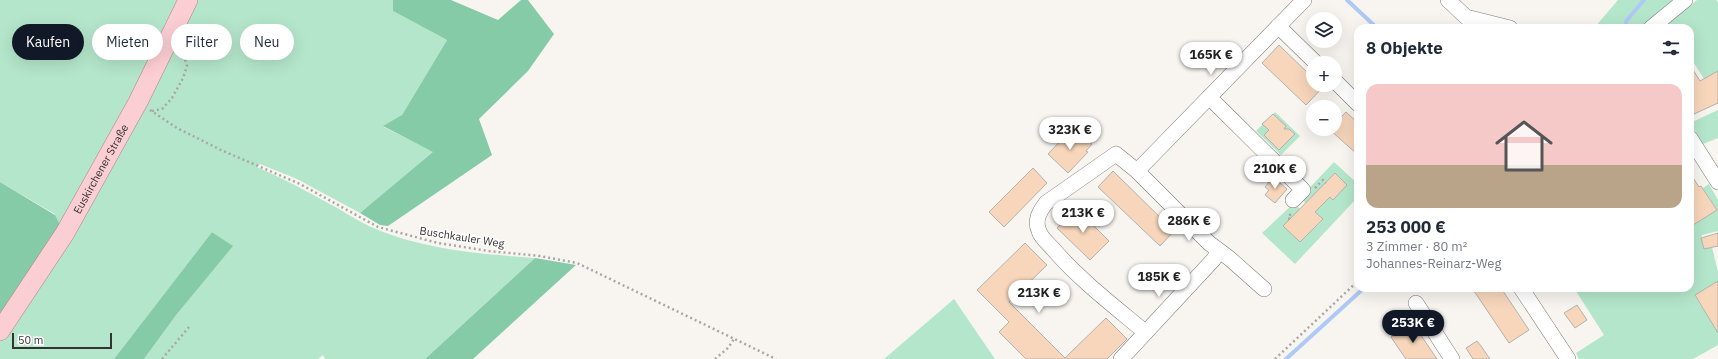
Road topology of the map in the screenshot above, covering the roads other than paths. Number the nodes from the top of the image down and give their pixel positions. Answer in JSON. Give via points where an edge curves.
{"nodes":[{"id":1,"x":188,"y":0,"type":"edge"},
{"id":2,"x":1304,"y":0,"type":"edge"},
{"id":3,"x":1448,"y":0,"type":"edge"},
{"id":4,"x":1685,"y":0,"type":"edge"},
{"id":5,"x":1494,"y":24,"type":"edge"},
{"id":6,"x":1656,"y":24,"type":"edge"},
{"id":7,"x":1278,"y":26,"type":"junction"},
{"id":8,"x":1309,"y":56,"type":"edge"},
{"id":9,"x":1342,"y":88,"type":"edge"},
{"id":10,"x":1209,"y":97,"type":"junction"},
{"id":11,"x":1354,"y":100,"type":"edge"},
{"id":12,"x":1694,"y":144,"type":"edge"},
{"id":13,"x":1138,"y":171,"type":"junction"},
{"id":14,"x":1718,"y":182,"type":"edge"},
{"id":15,"x":1293,"y":200,"type":"dead end"},
{"id":16,"x":1218,"y":250,"type":"junction"},
{"id":17,"x":1264,"y":289,"type":"dead end"},
{"id":18,"x":1524,"y":292,"type":"edge"},
{"id":19,"x":1416,"y":303,"type":"dead end"},
{"id":20,"x":0,"y":331,"type":"edge"},
{"id":21,"x":1145,"y":332,"type":"junction"},
{"id":22,"x":1120,"y":359,"type":"edge"},
{"id":23,"x":1452,"y":359,"type":"edge"},
{"id":24,"x":1568,"y":359,"type":"edge"}],
"edges":[{"from":1,"to":20,"type":"main road","name":"Euskirchener Straße","via":[[138,102],[65,233]]},
{"from":2,"to":7,"type":"street"},
{"from":3,"to":5,"type":"street","via":[[1466,17]]},
{"from":4,"to":6,"type":"street"},
{"from":7,"to":8,"type":"street"},
{"from":7,"to":10,"type":"street"},
{"from":9,"to":11,"type":"street"},
{"from":10,"to":13,"type":"street"},
{"from":10,"to":15,"type":"street","via":[[1303,190]]},
{"from":12,"to":14,"type":"street"},
{"from":13,"to":16,"type":"street"},
{"from":13,"to":21,"type":"street","via":[[1116,154],[1046,203],[1037,220],[1038,230],[1042,236],[1071,270]]},
{"from":16,"to":17,"type":"street"},
{"from":16,"to":21,"type":"street","via":[[1214,259]]},
{"from":18,"to":24,"type":"street"},
{"from":19,"to":23,"type":"street"},
{"from":21,"to":22,"type":"street"}]}
